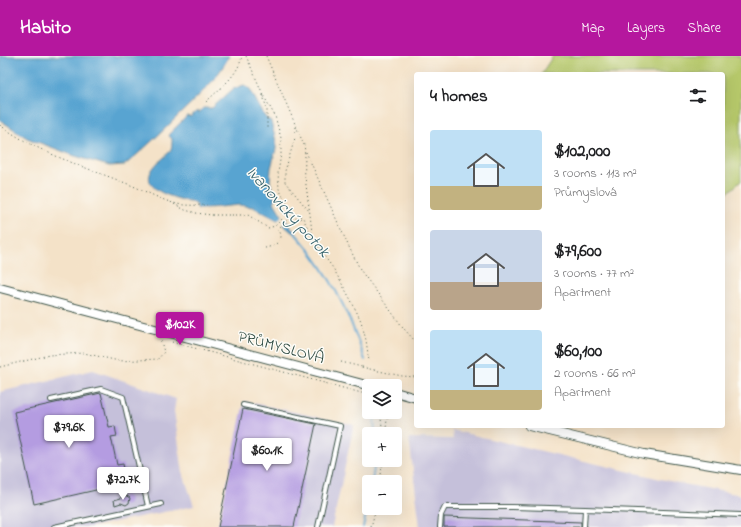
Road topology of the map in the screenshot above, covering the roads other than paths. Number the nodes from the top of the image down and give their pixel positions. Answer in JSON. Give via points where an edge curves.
{"nodes":[{"id":1,"x":0,"y":288,"type":"edge"},
{"id":2,"x":362,"y":388,"type":"edge"},
{"id":3,"x":402,"y":394,"type":"edge"},
{"id":4,"x":414,"y":397,"type":"edge"},
{"id":5,"x":51,"y":400,"type":"dead end"},
{"id":6,"x":243,"y":405,"type":"dead end"},
{"id":7,"x":537,"y":428,"type":"edge"},
{"id":8,"x":741,"y":470,"type":"edge"},
{"id":9,"x":161,"y":504,"type":"dead end"},
{"id":10,"x":148,"y":506,"type":"junction"},
{"id":11,"x":585,"y":509,"type":"junction"},
{"id":12,"x":741,"y":514,"type":"edge"},
{"id":13,"x":54,"y":527,"type":"edge"},
{"id":14,"x":318,"y":527,"type":"edge"},
{"id":15,"x":440,"y":527,"type":"edge"},
{"id":16,"x":584,"y":527,"type":"edge"}],
"edges":[{"from":1,"to":2,"type":"street","name":"PRŮMYSLOVÁ"},
{"from":3,"to":4,"type":"street"},
{"from":5,"to":10,"type":"lane","via":[[101,389],[123,398]]},
{"from":6,"to":14,"type":"lane","via":[[340,426]]},
{"from":7,"to":8,"type":"street","via":[[644,454]]},
{"from":9,"to":10,"type":"lane"},
{"from":10,"to":13,"type":"lane"},
{"from":11,"to":12,"type":"lane"},
{"from":11,"to":15,"type":"lane","via":[[449,507],[445,508],[441,515]]},
{"from":11,"to":16,"type":"lane"}]}
